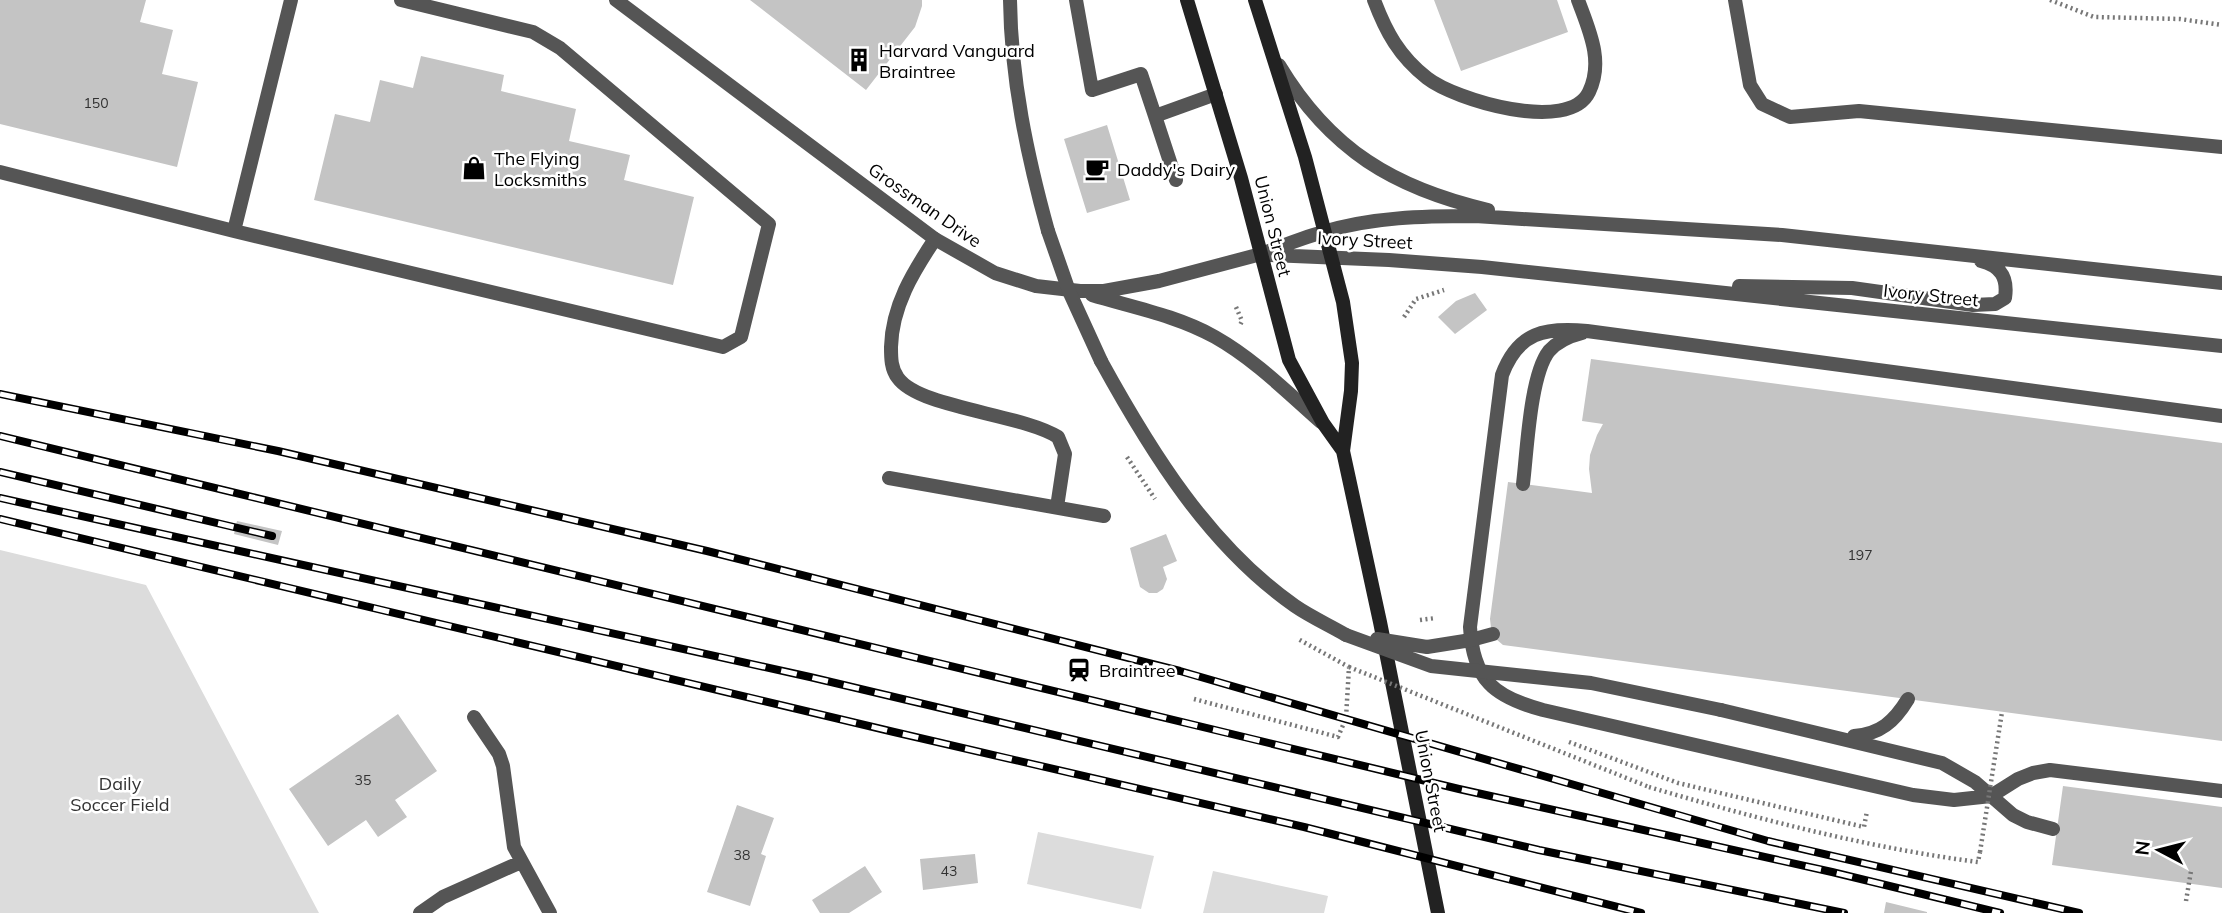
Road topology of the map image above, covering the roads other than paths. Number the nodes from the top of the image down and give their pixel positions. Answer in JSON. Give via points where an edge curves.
{"nodes":[{"id":1,"x":291,"y":0,"type":"edge"},
{"id":2,"x":401,"y":0,"type":"edge"},
{"id":3,"x":616,"y":0,"type":"edge"},
{"id":4,"x":1010,"y":0,"type":"edge"},
{"id":5,"x":1076,"y":0,"type":"edge"},
{"id":6,"x":1187,"y":0,"type":"edge"},
{"id":7,"x":1255,"y":0,"type":"edge"},
{"id":8,"x":1374,"y":0,"type":"edge"},
{"id":9,"x":1578,"y":0,"type":"edge"},
{"id":10,"x":1735,"y":0,"type":"edge"},
{"id":11,"x":1272,"y":54,"type":"junction"},
{"id":12,"x":1216,"y":94,"type":"junction"},
{"id":13,"x":1155,"y":116,"type":"junction"},
{"id":14,"x":2222,"y":147,"type":"edge"},
{"id":15,"x":0,"y":173,"type":"edge"},
{"id":16,"x":1176,"y":180,"type":"dead end"},
{"id":17,"x":1524,"y":218,"type":"junction"},
{"id":18,"x":234,"y":231,"type":"junction"},
{"id":19,"x":1325,"y":231,"type":"junction"},
{"id":20,"x":935,"y":239,"type":"junction"},
{"id":21,"x":1261,"y":254,"type":"junction"},
{"id":22,"x":1963,"y":255,"type":"junction"},
{"id":23,"x":1331,"y":258,"type":"junction"},
{"id":24,"x":2222,"y":283,"type":"edge"},
{"id":25,"x":1647,"y":284,"type":"junction"},
{"id":26,"x":1080,"y":291,"type":"junction"},
{"id":27,"x":1587,"y":331,"type":"junction"},
{"id":28,"x":2222,"y":346,"type":"edge"},
{"id":29,"x":2222,"y":416,"type":"edge"},
{"id":30,"x":1322,"y":423,"type":"junction"},
{"id":31,"x":1343,"y":451,"type":"junction"},
{"id":32,"x":889,"y":478,"type":"dead end"},
{"id":33,"x":1523,"y":484,"type":"dead end"},
{"id":34,"x":1058,"y":508,"type":"junction"},
{"id":35,"x":1104,"y":516,"type":"dead end"},
{"id":36,"x":1493,"y":634,"type":"dead end"},
{"id":37,"x":1346,"y":635,"type":"junction"},
{"id":38,"x":1908,"y":699,"type":"dead end"},
{"id":39,"x":474,"y":717,"type":"dead end"},
{"id":40,"x":1835,"y":736,"type":"junction"},
{"id":41,"x":2222,"y":791,"type":"edge"},
{"id":42,"x":1991,"y":796,"type":"junction"},
{"id":43,"x":2053,"y":829,"type":"dead end"},
{"id":44,"x":521,"y":862,"type":"junction"},
{"id":45,"x":420,"y":913,"type":"edge"},
{"id":46,"x":550,"y":913,"type":"edge"},
{"id":47,"x":1438,"y":913,"type":"edge"}],
"edges":[{"from":1,"to":18,"type":"street"},
{"from":2,"to":18,"type":"street","via":[[533,32],[769,223],[741,337],[723,347]]},
{"from":3,"to":20,"type":"street","name":"Grossman Drive"},
{"from":4,"to":37,"type":"street","bridge":true,"via":[[1021,119],[1048,230],[1101,362],[1147,440],[1206,524],[1288,600]]},
{"from":5,"to":13,"type":"street","via":[[1092,90],[1142,74]]},
{"from":6,"to":12,"type":"main road","name":"Union Street"},
{"from":7,"to":11,"type":"main road","name":"Union Street"},
{"from":8,"to":9,"type":"street","via":[[1386,33],[1399,50],[1444,90],[1487,105],[1548,112],[1575,107],[1588,94],[1594,76],[1596,51]]},
{"from":10,"to":14,"type":"street","via":[[1750,85],[1762,104],[1790,117],[1859,111]]},
{"from":11,"to":17,"type":"street","via":[[1328,129],[1375,168],[1444,198]]},
{"from":11,"to":19,"type":"main road","name":"Union Street"},
{"from":12,"to":13,"type":"street"},
{"from":12,"to":21,"type":"main road","name":"Union Street"},
{"from":13,"to":16,"type":"street"},
{"from":15,"to":18,"type":"street"},
{"from":17,"to":19,"type":"street","name":"Ivory Street","via":[[1407,218]]},
{"from":17,"to":22,"type":"street","name":"Ivory Street","via":[[1782,235]]},
{"from":19,"to":21,"type":"street","name":"Ivory Street"},
{"from":19,"to":23,"type":"main road","name":"Union Street"},
{"from":20,"to":26,"type":"street","name":"Grossman Drive","via":[[995,273],[1036,286]]},
{"from":20,"to":34,"type":"street","via":[[896,313],[893,370],[905,385],[926,396],[1058,437],[1065,454]]},
{"from":21,"to":23,"type":"street","name":"Ivory Street"},
{"from":21,"to":26,"type":"street","name":"Grossman Drive","via":[[1132,288]]},
{"from":21,"to":30,"type":"main road","name":"Union Street","via":[[1289,360]]},
{"from":22,"to":24,"type":"street","name":"Ivory Street"},
{"from":22,"to":25,"type":"street","via":[[1993,264],[2003,274],[2005,298],[1995,304],[1973,304],[1852,288]]},
{"from":23,"to":25,"type":"street","name":"Ivory Street"},
{"from":23,"to":31,"type":"main road","name":"Union Street","via":[[1352,363]]},
{"from":25,"to":28,"type":"street","name":"Ivory Street"},
{"from":26,"to":30,"type":"street","via":[[1213,336],[1252,362]]},
{"from":27,"to":29,"type":"street"},
{"from":27,"to":33,"type":"street","via":[[1559,343],[1542,364]]},
{"from":27,"to":42,"type":"street","via":[[1536,334],[1514,350],[1502,375],[1470,610],[1471,645],[1483,678],[1511,700],[1543,710],[1913,795],[1954,800]]},
{"from":30,"to":31,"type":"main road","name":"Union Street"},
{"from":31,"to":47,"type":"main road","name":"Union Street"},
{"from":32,"to":34,"type":"street"},
{"from":34,"to":35,"type":"street"},
{"from":36,"to":37,"type":"street","bridge":true,"via":[[1427,647]]},
{"from":37,"to":40,"type":"street","bridge":true,"via":[[1432,666],[1591,683]]},
{"from":38,"to":40,"type":"street","via":[[1899,714],[1878,731]]},
{"from":39,"to":44,"type":"street","via":[[503,766],[511,832]]},
{"from":40,"to":42,"type":"street","via":[[1942,763]]},
{"from":41,"to":42,"type":"street","via":[[2050,770],[2018,779]]},
{"from":42,"to":43,"type":"street","via":[[2013,815]]},
{"from":44,"to":45,"type":"street","via":[[443,897]]},
{"from":44,"to":46,"type":"street"}]}
